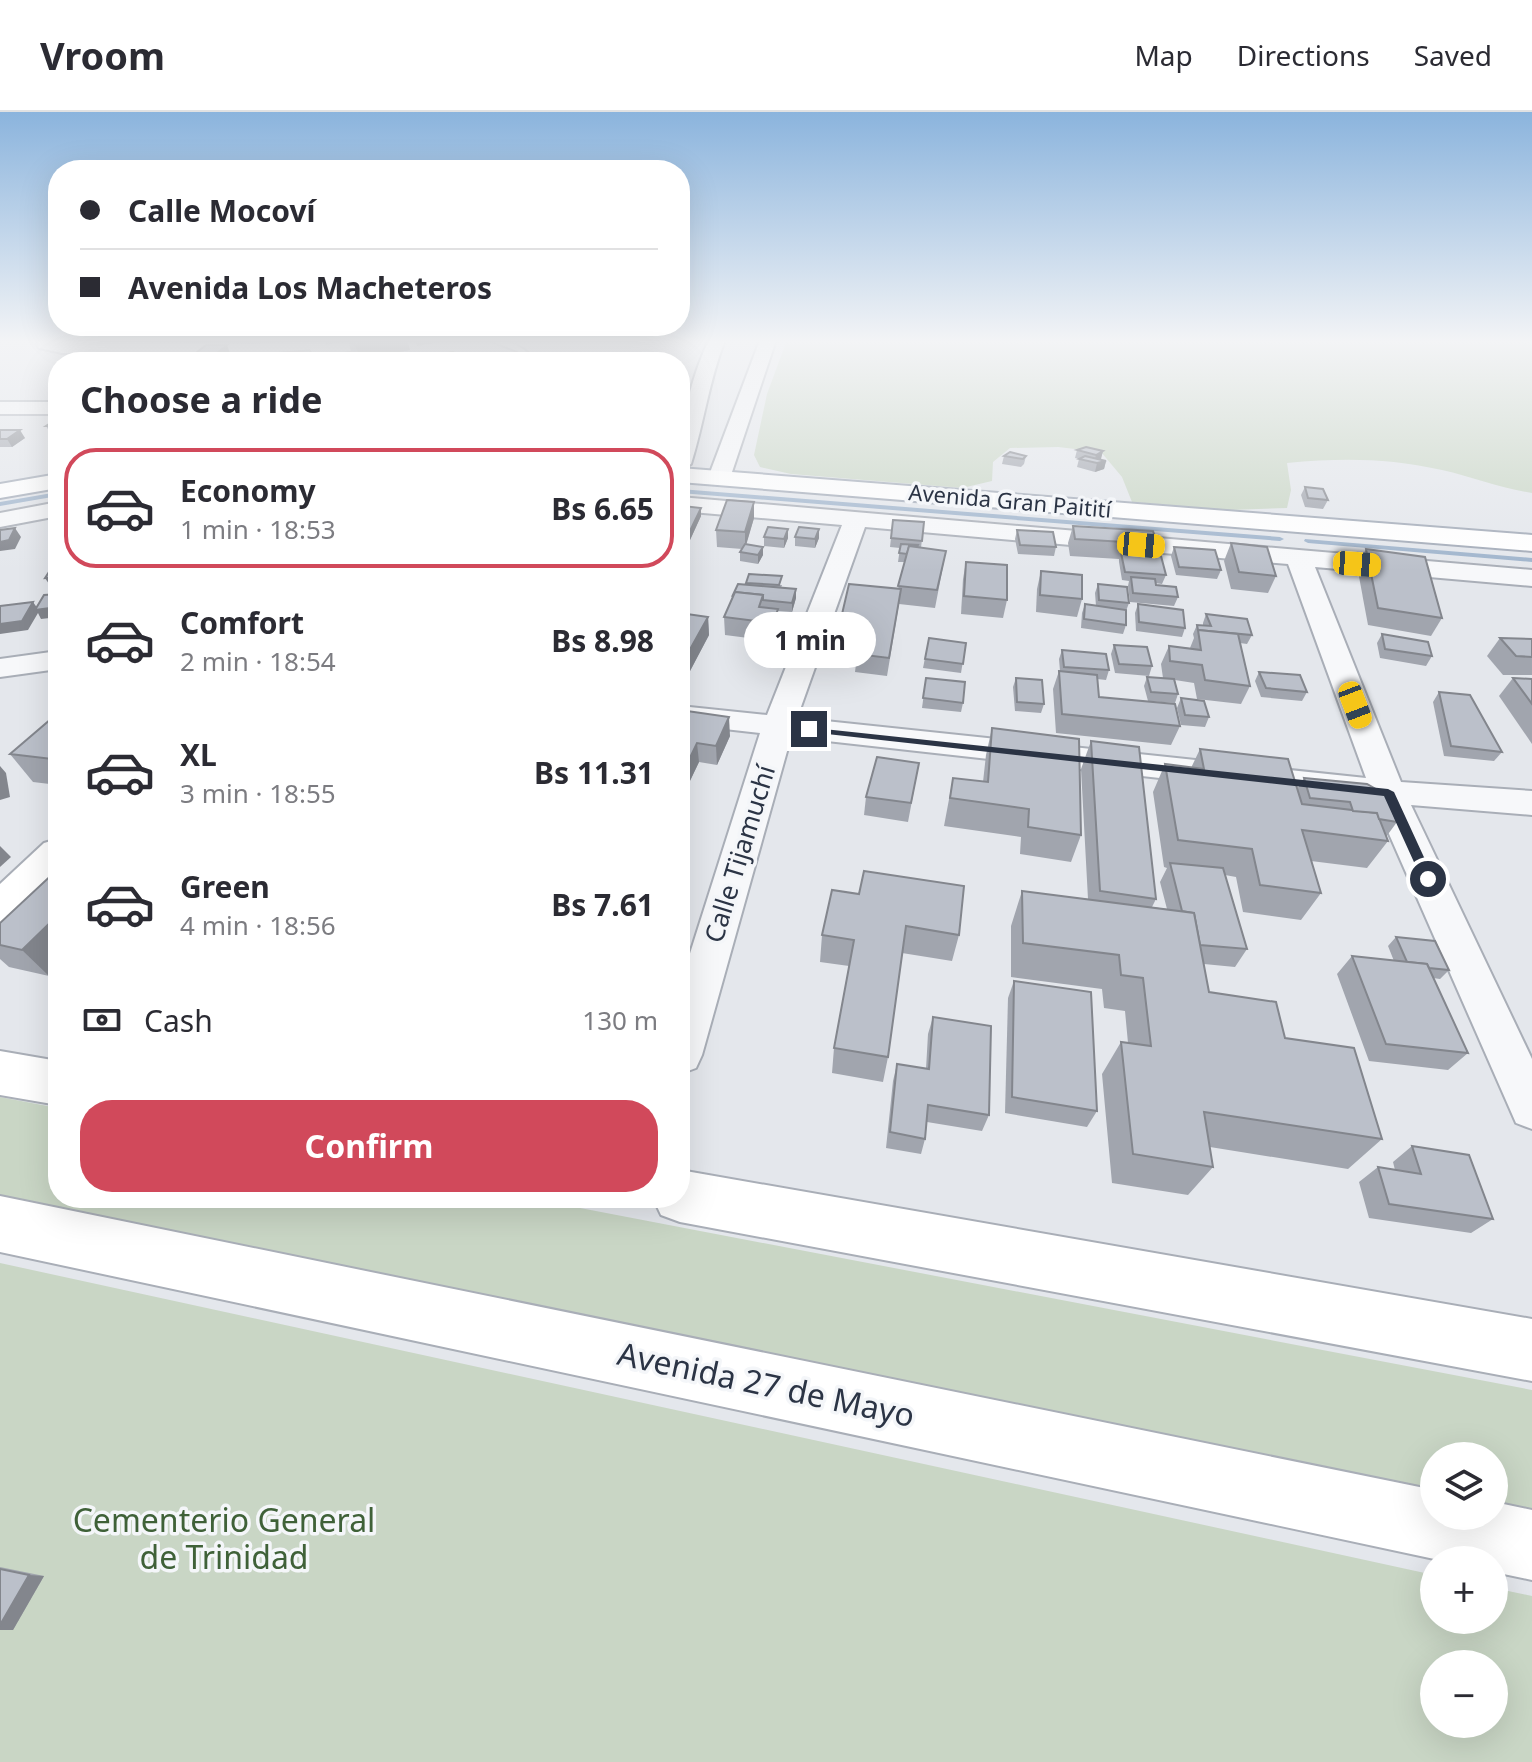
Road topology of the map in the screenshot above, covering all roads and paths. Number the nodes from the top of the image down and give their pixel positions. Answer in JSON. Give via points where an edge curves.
{"nodes":[{"id":1,"x":741,"y":417,"type":"edge"},
{"id":2,"x":690,"y":476,"type":"edge"},
{"id":3,"x":719,"y":478,"type":"junction"},
{"id":4,"x":48,"y":483,"type":"edge"},
{"id":5,"x":0,"y":491,"type":"edge"},
{"id":6,"x":690,"y":505,"type":"edge"},
{"id":7,"x":48,"y":511,"type":"edge"},
{"id":8,"x":0,"y":520,"type":"edge"},
{"id":9,"x":856,"y":520,"type":"junction"},
{"id":10,"x":1532,"y":543,"type":"edge"},
{"id":11,"x":1299,"y":559,"type":"junction"},
{"id":12,"x":1532,"y":578,"type":"edge"},
{"id":13,"x":48,"y":661,"type":"edge"},
{"id":14,"x":0,"y":668,"type":"edge"},
{"id":15,"x":690,"y":716,"type":"edge"},
{"id":16,"x":778,"y":726,"type":"junction"},
{"id":17,"x":1388,"y":792,"type":"junction"},
{"id":18,"x":1532,"y":803,"type":"edge"},
{"id":19,"x":48,"y":863,"type":"edge"},
{"id":20,"x":0,"y":909,"type":"edge"},
{"id":21,"x":690,"y":1021,"type":"edge"},
{"id":22,"x":0,"y":1073,"type":"edge"},
{"id":23,"x":48,"y":1081,"type":"edge"},
{"id":24,"x":1532,"y":1108,"type":"edge"},
{"id":25,"x":690,"y":1198,"type":"edge"},
{"id":26,"x":0,"y":1224,"type":"edge"},
{"id":27,"x":1532,"y":1350,"type":"edge"},
{"id":28,"x":1532,"y":1545,"type":"edge"}],
"edges":[{"from":1,"to":3,"type":"street"},
{"from":2,"to":3,"type":"street","name":"Avenida Gran Paitití"},
{"from":3,"to":10,"type":"street","name":"Avenida Gran Paitití"},
{"from":4,"to":5,"type":"street"},
{"from":6,"to":9,"type":"street"},
{"from":7,"to":8,"type":"street"},
{"from":9,"to":11,"type":"street"},
{"from":9,"to":16,"type":"street","name":"Calle Tijamuchí"},
{"from":11,"to":12,"type":"street"},
{"from":11,"to":17,"type":"street"},
{"from":13,"to":14,"type":"street"},
{"from":15,"to":16,"type":"street"},
{"from":16,"to":17,"type":"street"},
{"from":16,"to":21,"type":"street","name":"Calle Tijamuchí"},
{"from":17,"to":18,"type":"street"},
{"from":17,"to":24,"type":"street"},
{"from":19,"to":20,"type":"street"},
{"from":22,"to":23,"type":"street"},
{"from":25,"to":27,"type":"street"},
{"from":26,"to":28,"type":"street","name":"Avenida 27 de Mayo"}]}
